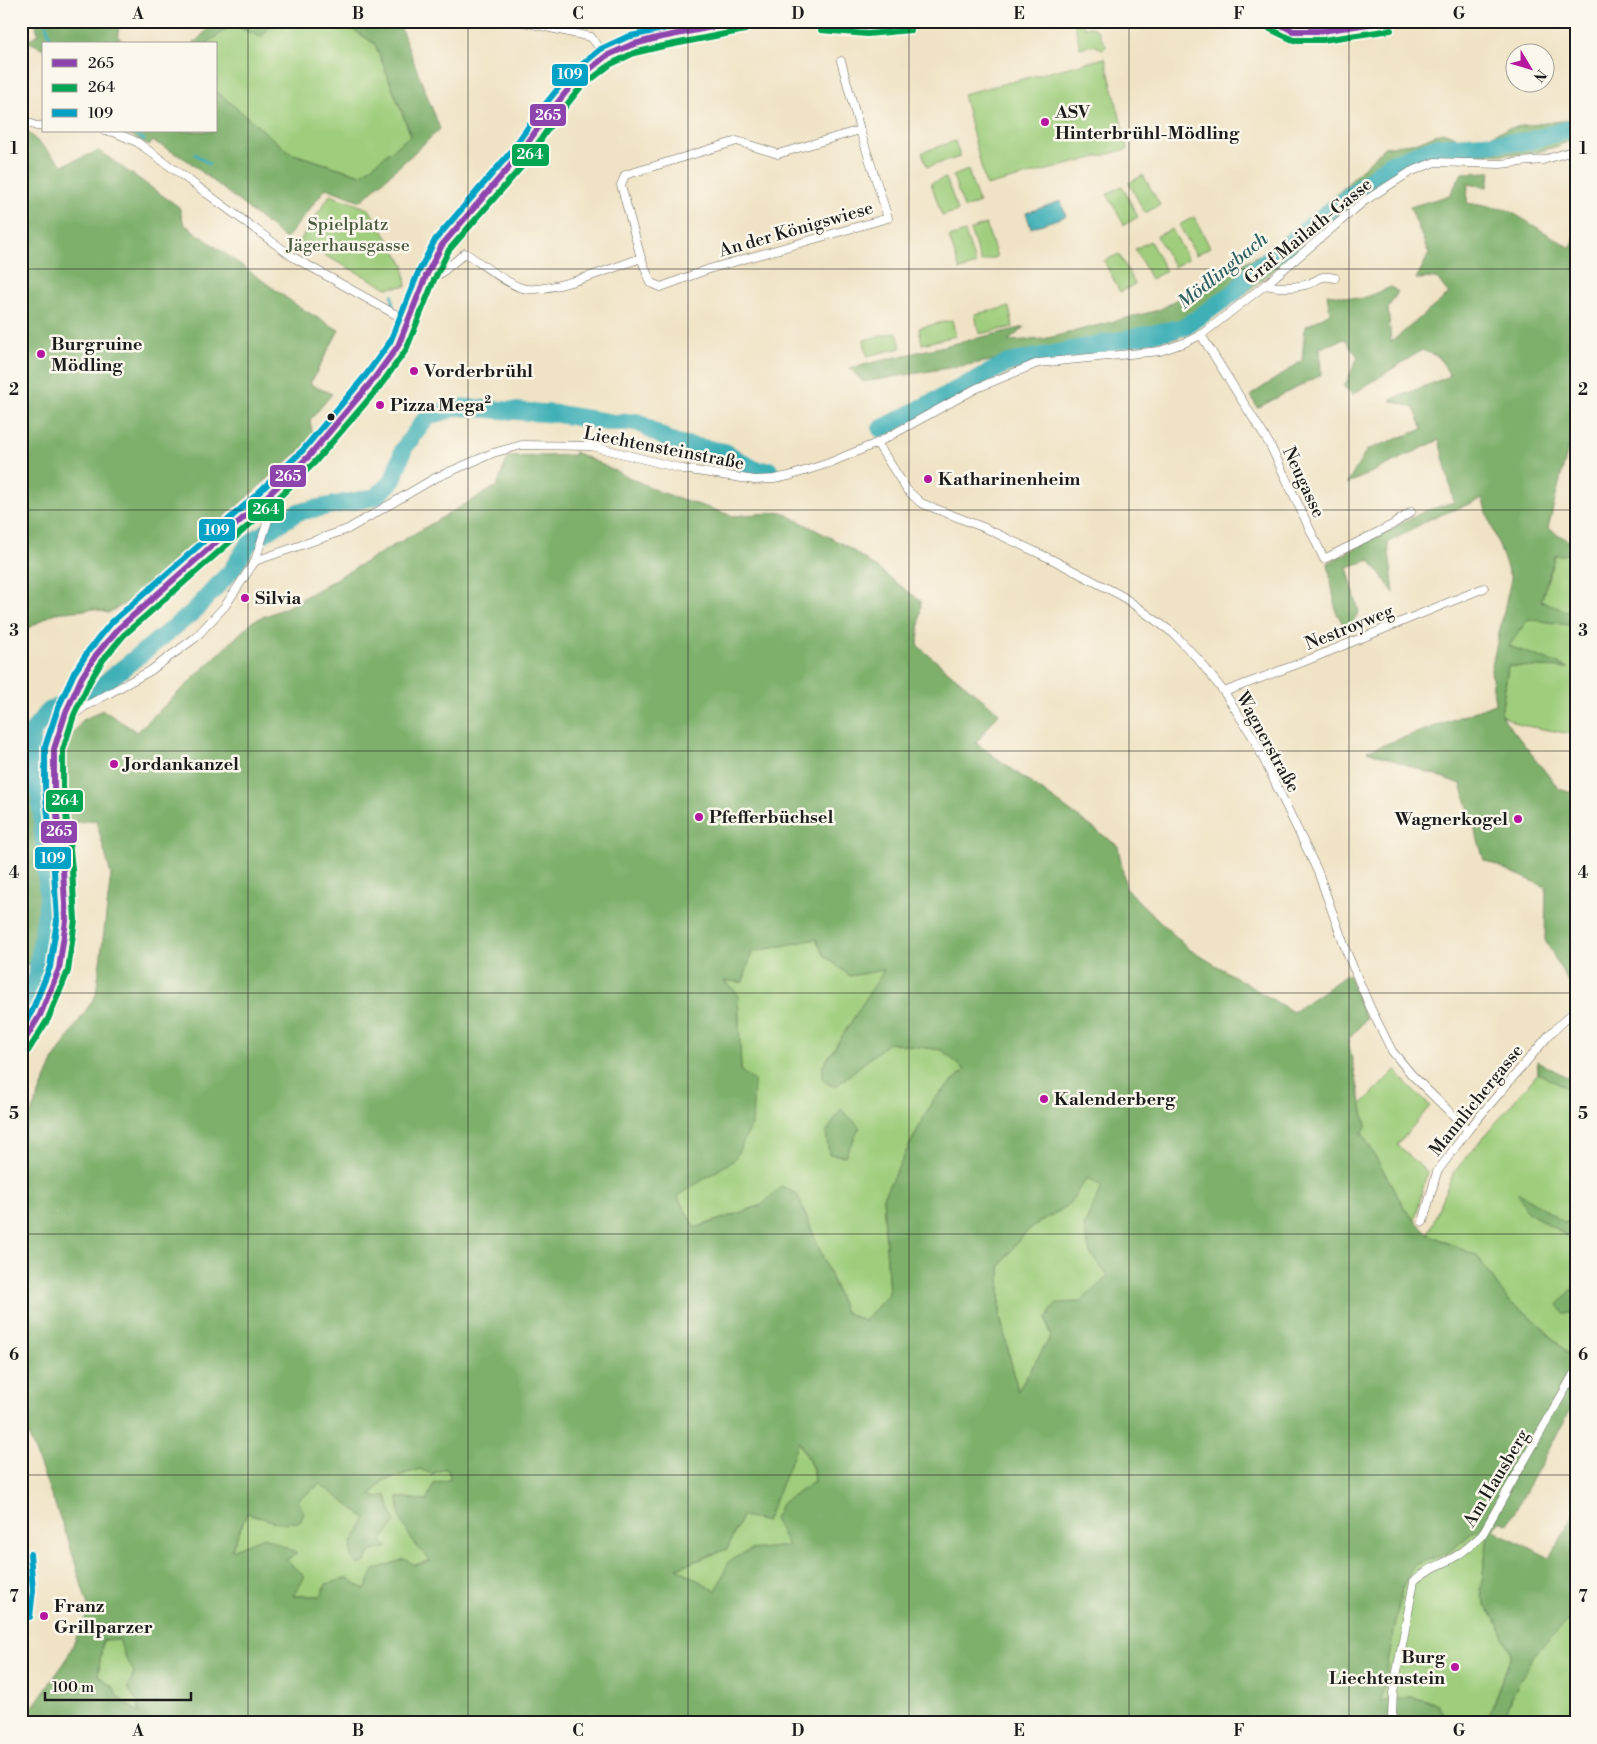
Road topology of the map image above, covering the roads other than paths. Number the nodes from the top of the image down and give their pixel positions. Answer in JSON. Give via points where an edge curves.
{"nodes":[{"id":1,"x":519,"y":21,"type":"edge"},
{"id":2,"x":665,"y":21,"type":"edge"},
{"id":3,"x":743,"y":21,"type":"edge"},
{"id":4,"x":822,"y":21,"type":"edge"},
{"id":5,"x":910,"y":21,"type":"edge"},
{"id":6,"x":1274,"y":21,"type":"edge"},
{"id":7,"x":1390,"y":21,"type":"edge"},
{"id":8,"x":657,"y":38,"type":"junction"},
{"id":9,"x":606,"y":56,"type":"junction"},
{"id":10,"x":841,"y":61,"type":"dead end"},
{"id":11,"x":21,"y":119,"type":"edge"},
{"id":12,"x":42,"y":126,"type":"edge"},
{"id":13,"x":860,"y":130,"type":"junction"},
{"id":14,"x":114,"y":132,"type":"edge"},
{"id":15,"x":1576,"y":150,"type":"edge"},
{"id":16,"x":641,"y":258,"type":"junction"},
{"id":17,"x":426,"y":276,"type":"junction"},
{"id":18,"x":1335,"y":278,"type":"dead end"},
{"id":19,"x":1266,"y":285,"type":"junction"},
{"id":20,"x":409,"y":322,"type":"junction"},
{"id":21,"x":1201,"y":335,"type":"junction"},
{"id":22,"x":877,"y":443,"type":"junction"},
{"id":23,"x":259,"y":504,"type":"junction"},
{"id":24,"x":1410,"y":512,"type":"dead end"},
{"id":25,"x":255,"y":561,"type":"junction"},
{"id":26,"x":1484,"y":588,"type":"dead end"},
{"id":27,"x":1224,"y":692,"type":"junction"},
{"id":28,"x":64,"y":717,"type":"junction"},
{"id":29,"x":1576,"y":1011,"type":"edge"},
{"id":30,"x":21,"y":1046,"type":"edge"},
{"id":31,"x":1468,"y":1130,"type":"junction"},
{"id":32,"x":1423,"y":1222,"type":"dead end"},
{"id":33,"x":1576,"y":1370,"type":"edge"},
{"id":34,"x":21,"y":1555,"type":"edge"},
{"id":35,"x":21,"y":1616,"type":"edge"},
{"id":36,"x":1397,"y":1723,"type":"edge"}],
"edges":[{"from":1,"to":9,"type":"street","via":[[591,37]]},
{"from":2,"to":8,"type":"street"},
{"from":3,"to":8,"type":"main road"},
{"from":4,"to":5,"type":"main road","via":[[880,26]]},
{"from":6,"to":7,"type":"street","via":[[1292,31],[1322,31]]},
{"from":8,"to":9,"type":"main road"},
{"from":9,"to":17,"type":"main road","via":[[574,82],[542,121],[517,158],[442,245]]},
{"from":10,"to":13,"type":"street","name":"An der Königswiese"},
{"from":11,"to":12,"type":"street"},
{"from":13,"to":16,"type":"street","name":"An der Königswiese","via":[[778,154],[737,141],[625,175],[621,185]]},
{"from":13,"to":16,"type":"street","name":"An der Königswiese","via":[[888,218],[709,269],[661,288],[651,283]]},
{"from":14,"to":20,"type":"street","via":[[137,142],[293,257]]},
{"from":15,"to":19,"type":"street","name":"Graf Mailath-Gasse","via":[[1543,160],[1500,164],[1435,162],[1410,172],[1363,202]]},
{"from":16,"to":17,"type":"street","via":[[559,285],[529,289],[512,283],[465,253],[440,274]]},
{"from":17,"to":20,"type":"main road"},
{"from":18,"to":19,"type":"street","via":[[1324,276],[1307,284],[1280,288]]},
{"from":19,"to":21,"type":"street","name":"Graf Mailath-Gasse"},
{"from":20,"to":23,"type":"main road","via":[[394,354],[373,380],[309,456]]},
{"from":21,"to":22,"type":"street","name":"Graf Mailath-Gasse","via":[[1160,351],[1038,363],[976,388]]},
{"from":21,"to":24,"type":"street","name":"Neugasse","via":[[1270,445],[1324,559],[1392,525]]},
{"from":22,"to":25,"type":"street","name":"Liechtensteinstraße","via":[[789,476],[755,480],[683,469],[592,446],[522,446],[493,453],[435,478],[348,529]]},
{"from":22,"to":27,"type":"street","name":"Wagnerstraße","via":[[907,490],[921,503],[1011,540],[1122,596],[1173,633]]},
{"from":23,"to":25,"type":"street","via":[[268,520]]},
{"from":23,"to":28,"type":"main road","via":[[118,629],[82,677]]},
{"from":25,"to":28,"type":"street","via":[[224,606],[195,638],[150,671]]},
{"from":26,"to":27,"type":"street","name":"Nestroyweg"},
{"from":27,"to":31,"type":"street","name":"Wagnerstraße","via":[[1253,737],[1318,872],[1347,953],[1392,1051]]},
{"from":28,"to":30,"type":"main road","via":[[54,750],[54,787],[66,921],[59,970],[40,1015]]},
{"from":29,"to":31,"type":"street","name":"Mannlichergasse","via":[[1549,1035]]},
{"from":31,"to":32,"type":"street","name":"Mannlichergasse","via":[[1437,1172]]},
{"from":33,"to":36,"type":"street","name":"Am Hausberg","via":[[1482,1535],[1465,1551],[1423,1572],[1414,1581],[1393,1692],[1392,1714]]},
{"from":34,"to":35,"type":"main road","via":[[24,1590]]}]}
